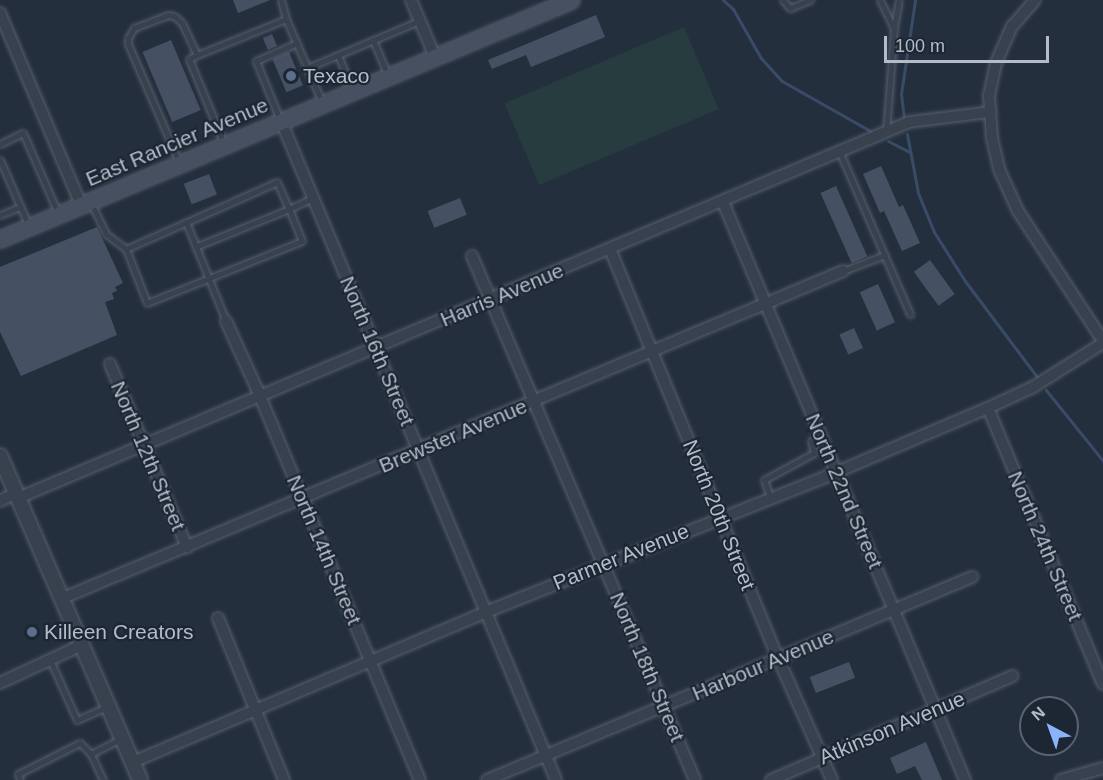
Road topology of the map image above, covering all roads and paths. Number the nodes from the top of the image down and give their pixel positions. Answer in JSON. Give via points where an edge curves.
{"nodes":[{"id":1,"x":281,"y":0,"type":"edge"},
{"id":2,"x":411,"y":0,"type":"edge"},
{"id":3,"x":570,"y":0,"type":"edge"},
{"id":4,"x":783,"y":0,"type":"edge"},
{"id":5,"x":810,"y":0,"type":"edge"},
{"id":6,"x":880,"y":0,"type":"edge"},
{"id":7,"x":899,"y":0,"type":"edge"},
{"id":8,"x":1035,"y":0,"type":"edge"},
{"id":9,"x":0,"y":13,"type":"edge"},
{"id":10,"x":286,"y":19,"type":"junction"},
{"id":11,"x":420,"y":21,"type":"junction"},
{"id":12,"x":894,"y":29,"type":"junction"},
{"id":13,"x":373,"y":40,"type":"junction"},
{"id":14,"x":297,"y":43,"type":"junction"},
{"id":15,"x":197,"y":55,"type":"junction"},
{"id":16,"x":338,"y":55,"type":"junction"},
{"id":17,"x":435,"y":57,"type":"junction"},
{"id":18,"x":308,"y":68,"type":"junction"},
{"id":19,"x":389,"y":77,"type":"junction"},
{"id":20,"x":353,"y":92,"type":"junction"},
{"id":21,"x":323,"y":104,"type":"junction"},
{"id":22,"x":990,"y":112,"type":"junction"},
{"id":23,"x":281,"y":121,"type":"junction"},
{"id":24,"x":886,"y":134,"type":"junction"},
{"id":25,"x":0,"y":144,"type":"edge"},
{"id":26,"x":224,"y":144,"type":"junction"},
{"id":27,"x":840,"y":153,"type":"junction"},
{"id":28,"x":0,"y":160,"type":"edge"},
{"id":29,"x":180,"y":163,"type":"junction"},
{"id":30,"x":313,"y":198,"type":"junction"},
{"id":31,"x":723,"y":202,"type":"junction"},
{"id":32,"x":86,"y":203,"type":"junction"},
{"id":33,"x":20,"y":207,"type":"junction"},
{"id":34,"x":290,"y":209,"type":"junction"},
{"id":35,"x":58,"y":214,"type":"junction"},
{"id":36,"x":0,"y":215,"type":"edge"},
{"id":37,"x":186,"y":222,"type":"junction"},
{"id":38,"x":29,"y":227,"type":"junction"},
{"id":39,"x":0,"y":239,"type":"edge"},
{"id":40,"x":195,"y":247,"type":"junction"},
{"id":41,"x":126,"y":249,"type":"junction"},
{"id":42,"x":610,"y":249,"type":"junction"},
{"id":43,"x":885,"y":255,"type":"junction"},
{"id":44,"x":472,"y":256,"type":"dead end"},
{"id":45,"x":843,"y":271,"type":"joint"},
{"id":46,"x":207,"y":279,"type":"junction"},
{"id":47,"x":490,"y":300,"type":"junction"},
{"id":48,"x":766,"y":304,"type":"junction"},
{"id":49,"x":910,"y":314,"type":"dead end"},
{"id":50,"x":225,"y":321,"type":"joint"},
{"id":51,"x":1103,"y":342,"type":"edge"},
{"id":52,"x":375,"y":349,"type":"junction"},
{"id":53,"x":651,"y":352,"type":"junction"},
{"id":54,"x":110,"y":364,"type":"dead end"},
{"id":55,"x":261,"y":396,"type":"junction"},
{"id":56,"x":533,"y":402,"type":"junction"},
{"id":57,"x":988,"y":408,"type":"junction"},
{"id":58,"x":820,"y":435,"type":"junction"},
{"id":59,"x":144,"y":445,"type":"junction"},
{"id":60,"x":419,"y":450,"type":"junction"},
{"id":61,"x":0,"y":456,"type":"edge"},
{"id":62,"x":837,"y":472,"type":"junction"},
{"id":63,"x":17,"y":496,"type":"junction"},
{"id":64,"x":770,"y":497,"type":"junction"},
{"id":65,"x":302,"y":499,"type":"junction"},
{"id":66,"x":0,"y":501,"type":"edge"},
{"id":67,"x":720,"y":517,"type":"junction"},
{"id":68,"x":187,"y":547,"type":"junction"},
{"id":69,"x":602,"y":564,"type":"junction"},
{"id":70,"x":972,"y":577,"type":"dead end"},
{"id":71,"x":63,"y":598,"type":"junction"},
{"id":72,"x":894,"y":611,"type":"junction"},
{"id":73,"x":486,"y":612,"type":"junction"},
{"id":74,"x":218,"y":618,"type":"dead end"},
{"id":75,"x":82,"y":645,"type":"junction"},
{"id":76,"x":778,"y":658,"type":"junction"},
{"id":77,"x":50,"y":660,"type":"junction"},
{"id":78,"x":370,"y":662,"type":"junction"},
{"id":79,"x":1013,"y":676,"type":"dead end"},
{"id":80,"x":0,"y":683,"type":"edge"},
{"id":81,"x":1103,"y":684,"type":"edge"},
{"id":82,"x":109,"y":706,"type":"junction"},
{"id":83,"x":664,"y":707,"type":"junction"},
{"id":84,"x":936,"y":710,"type":"junction"},
{"id":85,"x":255,"y":711,"type":"junction"},
{"id":86,"x":123,"y":738,"type":"junction"},
{"id":87,"x":91,"y":754,"type":"junction"},
{"id":88,"x":546,"y":755,"type":"junction"},
{"id":89,"x":823,"y":758,"type":"junction"},
{"id":90,"x":133,"y":762,"type":"junction"},
{"id":91,"x":1103,"y":768,"type":"edge"},
{"id":92,"x":20,"y":780,"type":"edge"},
{"id":93,"x":103,"y":780,"type":"edge"},
{"id":94,"x":140,"y":780,"type":"edge"},
{"id":95,"x":284,"y":780,"type":"edge"},
{"id":96,"x":420,"y":780,"type":"edge"},
{"id":97,"x":487,"y":780,"type":"edge"},
{"id":98,"x":556,"y":780,"type":"edge"},
{"id":99,"x":695,"y":780,"type":"edge"},
{"id":100,"x":771,"y":780,"type":"edge"},
{"id":101,"x":832,"y":780,"type":"edge"},
{"id":102,"x":965,"y":780,"type":"edge"},
{"id":103,"x":1060,"y":780,"type":"edge"}],
"edges":[{"from":1,"to":10,"type":"lane"},
{"from":2,"to":11,"type":"street"},
{"from":3,"to":17,"type":"main road","name":"East Rancier Avenue"},
{"from":4,"to":5,"type":"lane","via":[[790,8]]},
{"from":6,"to":12,"type":"lane"},
{"from":7,"to":12,"type":"lane"},
{"from":8,"to":22,"type":"street","via":[[1004,41],[989,95]]},
{"from":9,"to":32,"type":"street"},
{"from":10,"to":14,"type":"lane"},
{"from":10,"to":15,"type":"lane"},
{"from":11,"to":13,"type":"lane"},
{"from":11,"to":17,"type":"street"},
{"from":12,"to":24,"type":"lane"},
{"from":13,"to":16,"type":"lane"},
{"from":13,"to":19,"type":"lane"},
{"from":14,"to":18,"type":"lane"},
{"from":14,"to":23,"type":"lane","via":[[256,60]]},
{"from":15,"to":26,"type":"lane","via":[[189,59]]},
{"from":15,"to":29,"type":"lane","via":[[182,23],[174,16],[134,28],[128,38]]},
{"from":16,"to":18,"type":"lane"},
{"from":16,"to":20,"type":"lane"},
{"from":17,"to":19,"type":"main road","name":"East Rancier Avenue"},
{"from":18,"to":21,"type":"lane"},
{"from":19,"to":20,"type":"main road","name":"East Rancier Avenue"},
{"from":20,"to":21,"type":"main road","name":"East Rancier Avenue"},
{"from":21,"to":23,"type":"main road","name":"East Rancier Avenue"},
{"from":22,"to":24,"type":"street","name":"Harris Avenue","via":[[909,122]]},
{"from":22,"to":51,"type":"street","via":[[992,138],[1007,189]]},
{"from":23,"to":26,"type":"main road","name":"East Rancier Avenue"},
{"from":23,"to":30,"type":"street","name":"North 16th Street"},
{"from":24,"to":27,"type":"street","name":"Harris Avenue"},
{"from":25,"to":35,"type":"lane","via":[[23,133]]},
{"from":26,"to":29,"type":"main road","name":"East Rancier Avenue"},
{"from":27,"to":31,"type":"street","name":"Harris Avenue"},
{"from":27,"to":43,"type":"lane"},
{"from":28,"to":33,"type":"lane"},
{"from":29,"to":32,"type":"main road","name":"East Rancier Avenue"},
{"from":30,"to":34,"type":"lane"},
{"from":30,"to":52,"type":"street","name":"North 16th Street"},
{"from":31,"to":42,"type":"street","name":"Harris Avenue"},
{"from":31,"to":48,"type":"street","name":"North 22nd Street"},
{"from":32,"to":35,"type":"main road","name":"East Rancier Avenue"},
{"from":32,"to":41,"type":"lane","via":[[106,234]]},
{"from":33,"to":36,"type":"lane"},
{"from":33,"to":38,"type":"lane"},
{"from":34,"to":37,"type":"lane","via":[[277,182]]},
{"from":34,"to":40,"type":"lane"},
{"from":34,"to":46,"type":"lane","via":[[302,241]]},
{"from":35,"to":38,"type":"main road","name":"East Rancier Avenue"},
{"from":37,"to":40,"type":"lane"},
{"from":37,"to":41,"type":"lane"},
{"from":38,"to":39,"type":"main road","name":"East Rancier Avenue"},
{"from":40,"to":46,"type":"lane"},
{"from":41,"to":46,"type":"lane","via":[[147,303]]},
{"from":42,"to":47,"type":"street","name":"Harris Avenue"},
{"from":42,"to":53,"type":"street","name":"North 20th Street"},
{"from":43,"to":45,"type":"lane"},
{"from":43,"to":49,"type":"lane"},
{"from":44,"to":47,"type":"street","name":"North 18th Street"},
{"from":45,"to":48,"type":"street","name":"Brewster Avenue"},
{"from":46,"to":50,"type":"lane"},
{"from":47,"to":52,"type":"street","name":"Harris Avenue"},
{"from":47,"to":56,"type":"street","name":"North 18th Street"},
{"from":48,"to":53,"type":"street","name":"Brewster Avenue"},
{"from":48,"to":58,"type":"street","name":"North 22nd Street"},
{"from":50,"to":55,"type":"street","name":"North 14th Street"},
{"from":51,"to":57,"type":"street","name":"Parmer Avenue","via":[[1033,387]]},
{"from":52,"to":55,"type":"street","name":"Harris Avenue"},
{"from":52,"to":60,"type":"street","name":"North 16th Street"},
{"from":53,"to":56,"type":"street","name":"Brewster Avenue"},
{"from":53,"to":67,"type":"street","name":"North 20th Street"},
{"from":54,"to":59,"type":"street","name":"North 12th Street"},
{"from":55,"to":59,"type":"street","name":"Harris Avenue"},
{"from":55,"to":65,"type":"street","name":"North 14th Street"},
{"from":56,"to":60,"type":"street","name":"Brewster Avenue"},
{"from":56,"to":69,"type":"street","name":"North 18th Street"},
{"from":57,"to":62,"type":"street","name":"Parmer Avenue"},
{"from":57,"to":81,"type":"street","name":"North 24th Street"},
{"from":58,"to":62,"type":"street","name":"North 22nd Street"},
{"from":58,"to":64,"type":"lane","via":[[811,441],[814,453],[765,480]]},
{"from":59,"to":63,"type":"street","name":"Harris Avenue"},
{"from":59,"to":68,"type":"street","name":"North 12th Street"},
{"from":60,"to":65,"type":"street","name":"Brewster Avenue"},
{"from":60,"to":73,"type":"street","name":"North 16th Street"},
{"from":61,"to":63,"type":"street"},
{"from":62,"to":64,"type":"street","name":"Parmer Avenue"},
{"from":62,"to":72,"type":"street","name":"North 22nd Street"},
{"from":63,"to":66,"type":"street","name":"Harris Avenue"},
{"from":63,"to":71,"type":"street"},
{"from":64,"to":67,"type":"street","name":"Parmer Avenue"},
{"from":65,"to":68,"type":"street","name":"Brewster Avenue"},
{"from":65,"to":78,"type":"street","name":"North 14th Street"},
{"from":67,"to":69,"type":"street","name":"Parmer Avenue"},
{"from":67,"to":76,"type":"street","name":"North 20th Street"},
{"from":68,"to":71,"type":"street","name":"Brewster Avenue"},
{"from":69,"to":73,"type":"street","name":"Parmer Avenue"},
{"from":69,"to":83,"type":"street","name":"North 18th Street"},
{"from":70,"to":72,"type":"street","name":"Harbour Avenue"},
{"from":71,"to":75,"type":"street"},
{"from":72,"to":76,"type":"street","name":"Harbour Avenue"},
{"from":72,"to":84,"type":"street","name":"North 22nd Street"},
{"from":73,"to":78,"type":"street","name":"Parmer Avenue"},
{"from":73,"to":88,"type":"street","name":"North 16th Street"},
{"from":74,"to":85,"type":"street"},
{"from":75,"to":77,"type":"street"},
{"from":75,"to":82,"type":"street"},
{"from":76,"to":83,"type":"street","name":"Harbour Avenue"},
{"from":76,"to":89,"type":"street","name":"North 20th Street"},
{"from":77,"to":80,"type":"street"},
{"from":77,"to":82,"type":"lane","via":[[77,720]]},
{"from":78,"to":85,"type":"street","name":"Parmer Avenue"},
{"from":78,"to":96,"type":"street","name":"North 14th Street"},
{"from":79,"to":84,"type":"street","name":"Atkinson Avenue"},
{"from":82,"to":86,"type":"street"},
{"from":83,"to":88,"type":"street","name":"Harbour Avenue"},
{"from":83,"to":99,"type":"street","name":"North 18th Street"},
{"from":84,"to":89,"type":"street","name":"Atkinson Avenue"},
{"from":84,"to":102,"type":"street","name":"North 22nd Street"},
{"from":85,"to":90,"type":"street","name":"Parmer Avenue"},
{"from":85,"to":95,"type":"street"},
{"from":86,"to":87,"type":"lane"},
{"from":86,"to":90,"type":"street"},
{"from":87,"to":92,"type":"lane","via":[[80,743],[18,774]]},
{"from":87,"to":93,"type":"lane"},
{"from":88,"to":97,"type":"street","name":"Harbour Avenue"},
{"from":88,"to":98,"type":"street","name":"North 16th Street"},
{"from":89,"to":100,"type":"street","name":"Atkinson Avenue"},
{"from":89,"to":101,"type":"street","name":"North 20th Street"},
{"from":90,"to":94,"type":"street"},
{"from":91,"to":103,"type":"street"}]}
